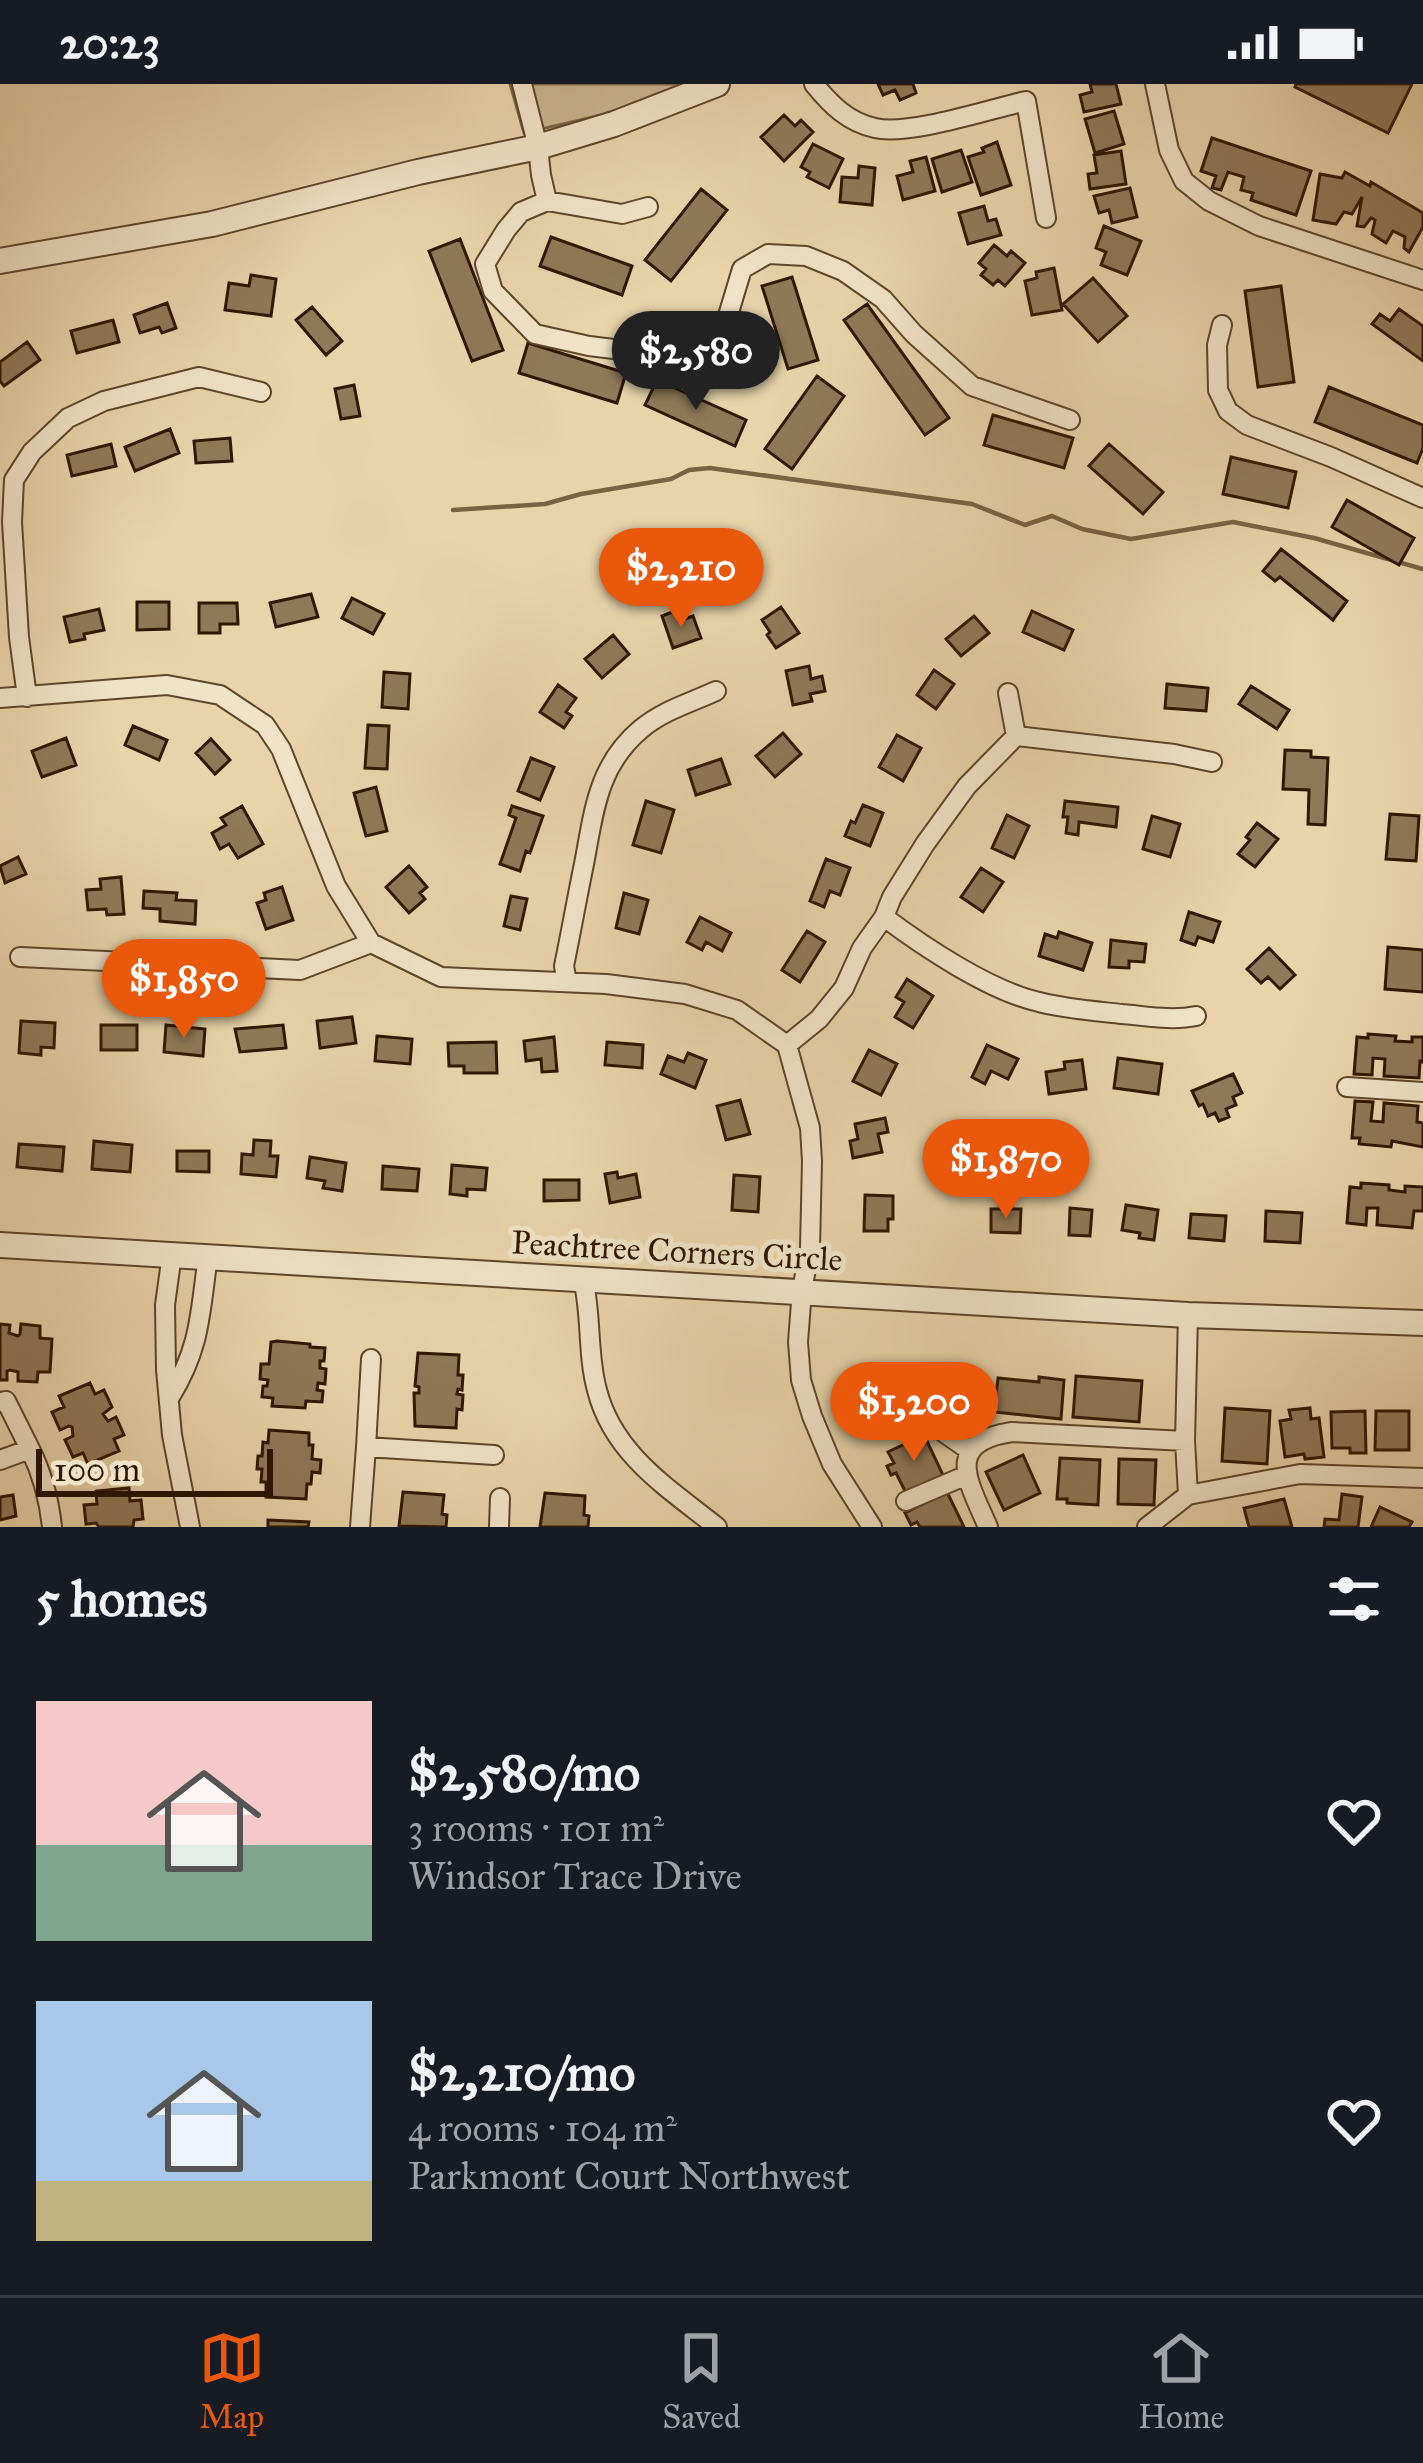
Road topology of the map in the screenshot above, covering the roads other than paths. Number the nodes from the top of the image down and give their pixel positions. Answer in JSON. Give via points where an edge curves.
{"nodes":[{"id":1,"x":522,"y":84,"type":"edge"},
{"id":2,"x":717,"y":84,"type":"edge"},
{"id":3,"x":814,"y":84,"type":"edge"},
{"id":4,"x":1155,"y":84,"type":"edge"},
{"id":5,"x":538,"y":147,"type":"junction"},
{"id":6,"x":548,"y":201,"type":"junction"},
{"id":7,"x":648,"y":207,"type":"dead end"},
{"id":8,"x":1046,"y":218,"type":"dead end"},
{"id":9,"x":0,"y":261,"type":"edge"},
{"id":10,"x":1423,"y":280,"type":"edge"},
{"id":11,"x":1222,"y":325,"type":"dead end"},
{"id":12,"x":261,"y":392,"type":"dead end"},
{"id":13,"x":1070,"y":420,"type":"dead end"},
{"id":14,"x":1423,"y":498,"type":"edge"},
{"id":15,"x":716,"y":692,"type":"dead end"},
{"id":16,"x":1008,"y":693,"type":"dead end"},
{"id":17,"x":27,"y":697,"type":"junction"},
{"id":18,"x":0,"y":698,"type":"edge"},
{"id":19,"x":1016,"y":736,"type":"junction"},
{"id":20,"x":1213,"y":762,"type":"dead end"},
{"id":21,"x":884,"y":917,"type":"junction"},
{"id":22,"x":371,"y":943,"type":"junction"},
{"id":23,"x":20,"y":957,"type":"dead end"},
{"id":24,"x":567,"y":982,"type":"junction"},
{"id":25,"x":1196,"y":1016,"type":"dead end"},
{"id":26,"x":787,"y":1045,"type":"junction"},
{"id":27,"x":1347,"y":1088,"type":"dead end"},
{"id":28,"x":1423,"y":1093,"type":"edge"},
{"id":29,"x":0,"y":1245,"type":"edge"},
{"id":30,"x":172,"y":1254,"type":"junction"},
{"id":31,"x":208,"y":1256,"type":"junction"},
{"id":32,"x":583,"y":1280,"type":"junction"},
{"id":33,"x":802,"y":1290,"type":"junction"},
{"id":34,"x":1188,"y":1315,"type":"junction"},
{"id":35,"x":1423,"y":1323,"type":"edge"},
{"id":36,"x":371,"y":1359,"type":"dead end"},
{"id":37,"x":170,"y":1397,"type":"junction"},
{"id":38,"x":0,"y":1402,"type":"edge"},
{"id":39,"x":884,"y":1416,"type":"dead end"},
{"id":40,"x":1185,"y":1441,"type":"junction"},
{"id":41,"x":366,"y":1447,"type":"junction"},
{"id":42,"x":30,"y":1449,"type":"junction"},
{"id":43,"x":969,"y":1450,"type":"junction"},
{"id":44,"x":494,"y":1455,"type":"dead end"},
{"id":45,"x":0,"y":1460,"type":"edge"},
{"id":46,"x":967,"y":1475,"type":"junction"},
{"id":47,"x":1423,"y":1478,"type":"edge"},
{"id":48,"x":1188,"y":1496,"type":"junction"},
{"id":49,"x":500,"y":1498,"type":"dead end"},
{"id":50,"x":906,"y":1501,"type":"dead end"},
{"id":51,"x":52,"y":1527,"type":"edge"},
{"id":52,"x":190,"y":1527,"type":"edge"},
{"id":53,"x":360,"y":1527,"type":"edge"},
{"id":54,"x":499,"y":1527,"type":"edge"},
{"id":55,"x":717,"y":1527,"type":"edge"},
{"id":56,"x":872,"y":1527,"type":"edge"},
{"id":57,"x":988,"y":1527,"type":"edge"},
{"id":58,"x":1148,"y":1527,"type":"edge"}],
"edges":[{"from":1,"to":5,"type":"street"},
{"from":2,"to":5,"type":"street"},
{"from":3,"to":8,"type":"street","via":[[842,113],[882,130],[1026,101]]},
{"from":4,"to":10,"type":"street","via":[[1169,150],[1184,181],[1209,201],[1259,226]]},
{"from":5,"to":6,"type":"street"},
{"from":5,"to":9,"type":"street","via":[[212,224]]},
{"from":6,"to":7,"type":"street","via":[[622,214]]},
{"from":6,"to":13,"type":"street","via":[[521,212],[485,264],[494,292],[535,334],[655,354],[695,350],[727,319],[742,269],[769,254],[806,256],[883,299],[972,386]]},
{"from":11,"to":14,"type":"street","via":[[1218,389],[1228,411]]},
{"from":12,"to":17,"type":"street","via":[[200,377],[104,401],[68,418],[32,452],[14,480],[12,522]]},
{"from":15,"to":24,"type":"street","via":[[645,725],[612,763],[595,800]]},
{"from":16,"to":19,"type":"street"},
{"from":17,"to":18,"type":"street"},
{"from":17,"to":22,"type":"street","via":[[167,685],[220,694],[265,725],[336,886]]},
{"from":19,"to":20,"type":"street"},
{"from":19,"to":21,"type":"street","via":[[956,800]]},
{"from":21,"to":25,"type":"street","via":[[968,972],[1035,1002]]},
{"from":21,"to":26,"type":"street","via":[[844,988]]},
{"from":22,"to":23,"type":"street","via":[[300,970]]},
{"from":22,"to":24,"type":"street","via":[[441,977]]},
{"from":24,"to":26,"type":"street","via":[[685,994],[737,1010]]},
{"from":26,"to":33,"type":"street","via":[[812,1160]]},
{"from":27,"to":28,"type":"street"},
{"from":29,"to":30,"type":"street","name":"Peachtree Corners Circle"},
{"from":30,"to":31,"type":"street","name":"Peachtree Corners Circle"},
{"from":30,"to":37,"type":"street","via":[[165,1305]]},
{"from":31,"to":32,"type":"street","name":"Peachtree Corners Circle"},
{"from":31,"to":37,"type":"street","via":[[196,1343]]},
{"from":32,"to":33,"type":"street","name":"Peachtree Corners Circle"},
{"from":32,"to":55,"type":"street","via":[[596,1388],[611,1430],[636,1462]]},
{"from":33,"to":34,"type":"street","name":"Peachtree Corners Circle"},
{"from":33,"to":56,"type":"street","via":[[801,1380],[832,1464]]},
{"from":34,"to":35,"type":"street","name":"Peachtree Corners Circle"},
{"from":34,"to":40,"type":"street"},
{"from":36,"to":41,"type":"street"},
{"from":37,"to":52,"type":"street"},
{"from":38,"to":42,"type":"street"},
{"from":39,"to":43,"type":"street","via":[[926,1420]]},
{"from":40,"to":43,"type":"street","via":[[1012,1432],[988,1435]]},
{"from":40,"to":48,"type":"street"},
{"from":41,"to":44,"type":"street"},
{"from":41,"to":53,"type":"street"},
{"from":42,"to":45,"type":"street"},
{"from":42,"to":51,"type":"street"},
{"from":43,"to":46,"type":"street"},
{"from":46,"to":50,"type":"street"},
{"from":46,"to":57,"type":"street"},
{"from":47,"to":48,"type":"street","via":[[1300,1474]]},
{"from":48,"to":58,"type":"street"},
{"from":49,"to":54,"type":"street"}]}
